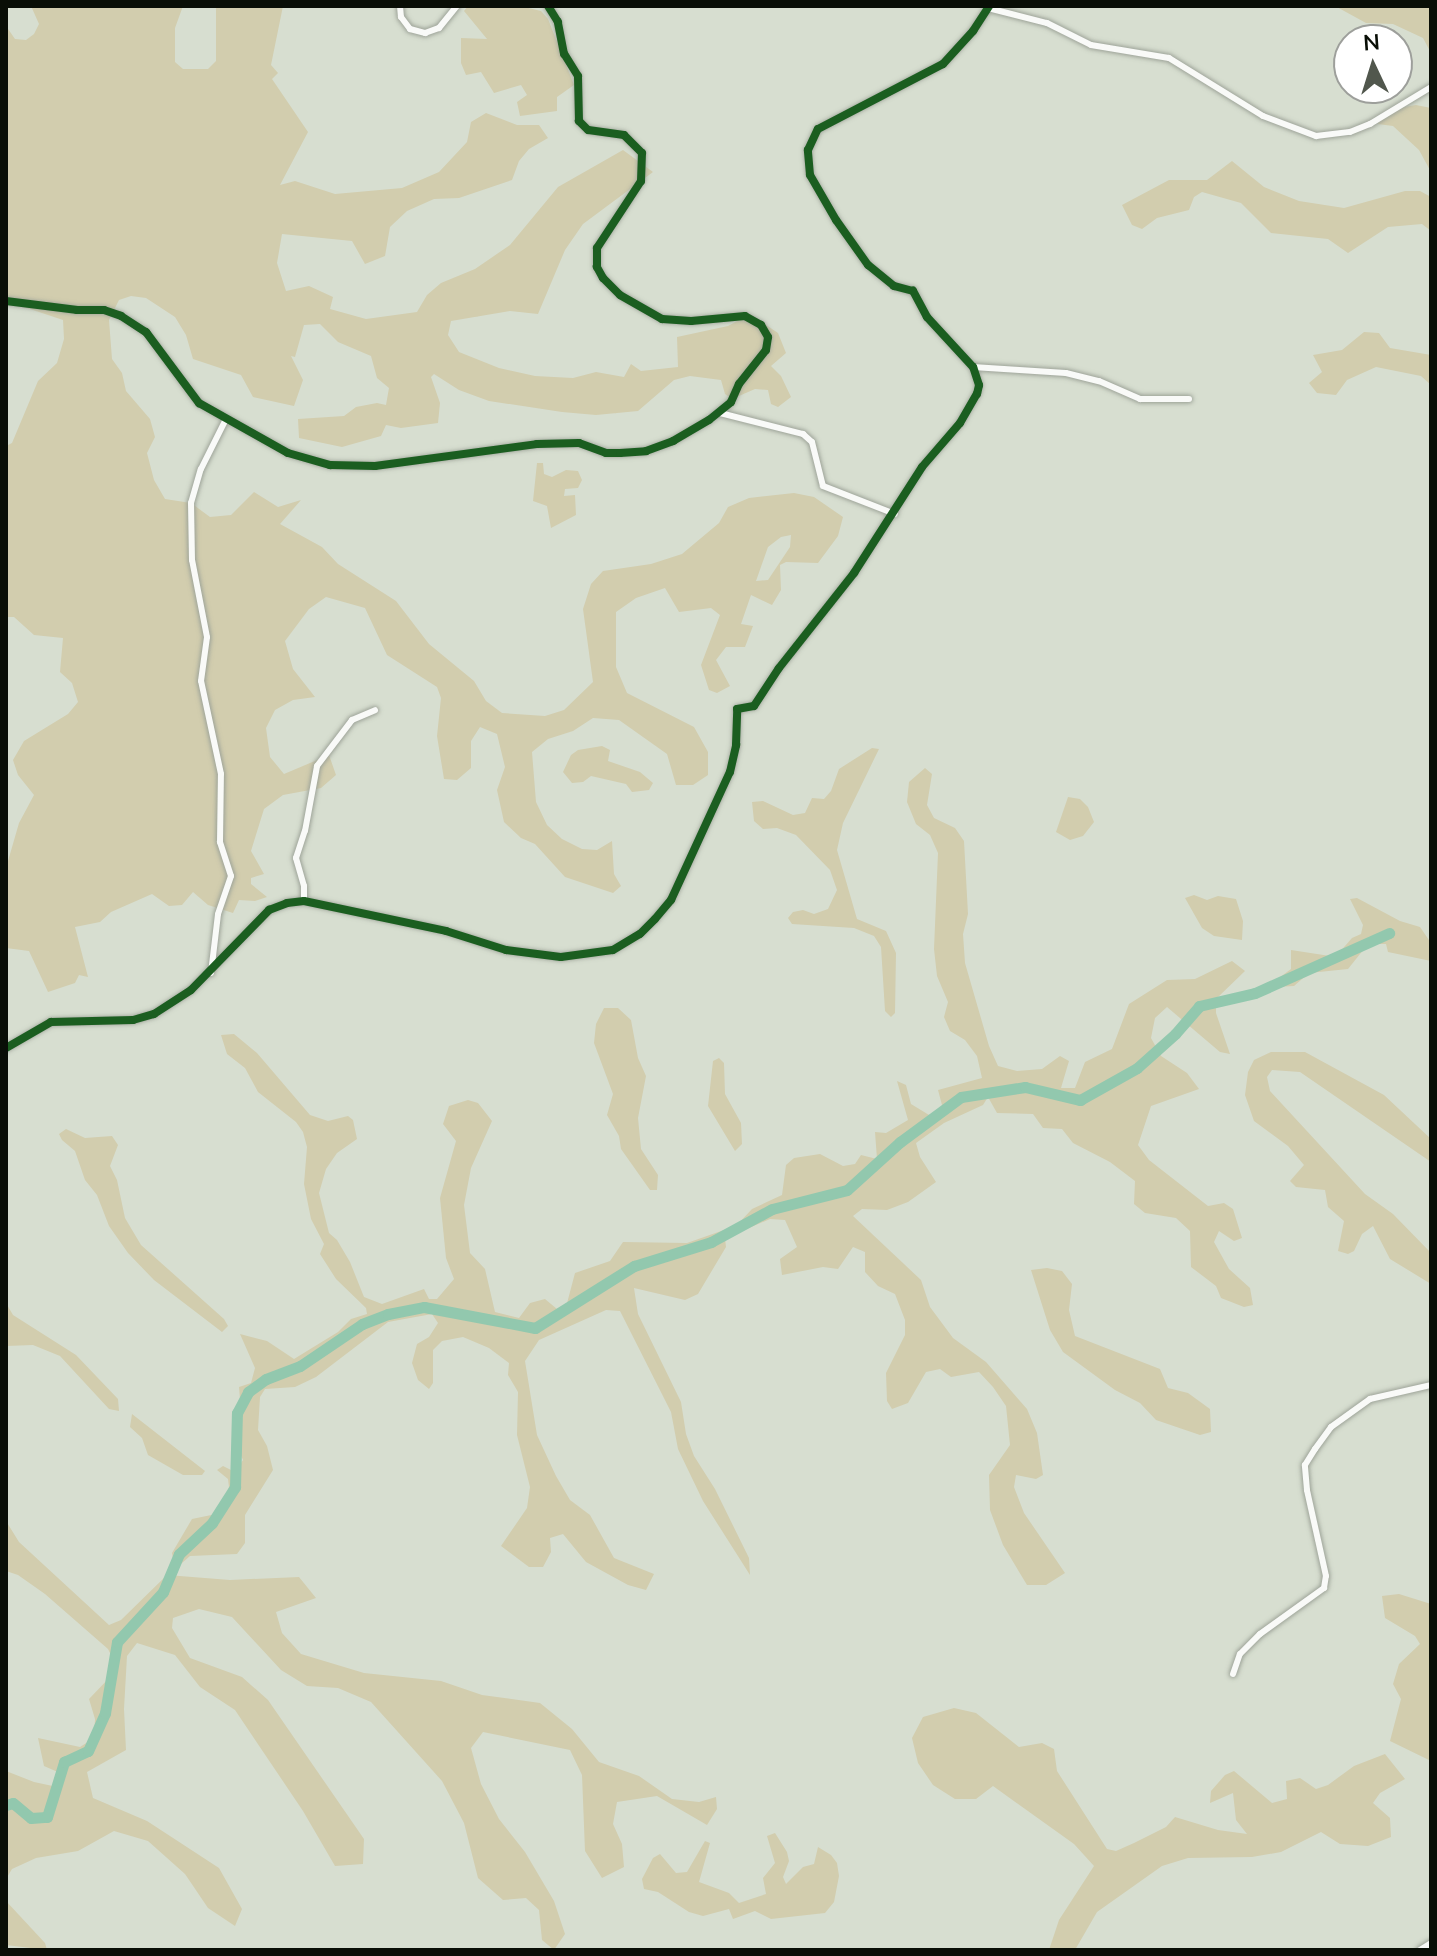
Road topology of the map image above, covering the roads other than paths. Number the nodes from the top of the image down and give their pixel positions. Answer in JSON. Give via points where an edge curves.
{"nodes":[{"id":1,"x":400,"y":6,"type":"edge"},
{"id":2,"x":457,"y":6,"type":"edge"},
{"id":3,"x":548,"y":6,"type":"edge"},
{"id":4,"x":988,"y":7,"type":"edge"},
{"id":5,"x":1431,"y":87,"type":"edge"},
{"id":6,"x":6,"y":301,"type":"edge"},
{"id":7,"x":973,"y":367,"type":"junction"},
{"id":8,"x":1189,"y":399,"type":"dead end"},
{"id":9,"x":731,"y":402,"type":"junction"},
{"id":10,"x":720,"y":413,"type":"junction"},
{"id":11,"x":737,"y":416,"type":"junction"},
{"id":12,"x":226,"y":419,"type":"junction"},
{"id":13,"x":895,"y":514,"type":"junction"},
{"id":14,"x":375,"y":710,"type":"dead end"},
{"id":15,"x":304,"y":901,"type":"junction"},
{"id":16,"x":211,"y":973,"type":"junction"},
{"id":17,"x":6,"y":1048,"type":"edge"},
{"id":18,"x":1431,"y":1385,"type":"edge"},
{"id":19,"x":1233,"y":1674,"type":"dead end"},
{"id":20,"x":1431,"y":1943,"type":"edge"},
{"id":21,"x":1420,"y":1950,"type":"edge"}],
"edges":[{"from":1,"to":2,"type":"street","via":[[410,29],[425,33],[439,28]]},
{"from":3,"to":9,"type":"street","via":[[558,22],[564,54],[578,76],[579,121],[588,130],[624,135],[642,153],[641,181],[602,235],[597,267],[620,295],[662,319],[737,315],[761,325],[768,337],[766,350]]},
{"from":4,"to":5,"type":"street","via":[[1047,23],[1091,45],[1169,58],[1263,116],[1316,136],[1370,124]]},
{"from":4,"to":7,"type":"street","via":[[943,64],[818,129],[808,150],[810,175],[868,265],[894,286],[909,288],[927,317]]},
{"from":6,"to":12,"type":"street","via":[[121,316],[146,332],[194,399]]},
{"from":7,"to":8,"type":"street","via":[[1066,373],[1140,399]]},
{"from":7,"to":13,"type":"street","via":[[979,385],[972,404],[922,467]]},
{"from":9,"to":10,"type":"street"},
{"from":9,"to":11,"type":"street"},
{"from":10,"to":11,"type":"street"},
{"from":10,"to":12,"type":"street","via":[[646,451],[606,453],[579,443],[537,444],[354,467],[288,453]]},
{"from":11,"to":13,"type":"street","via":[[803,434],[812,442],[823,486]]},
{"from":12,"to":16,"type":"street","via":[[191,503],[192,560],[207,637],[201,681],[221,774],[220,842],[231,876],[218,914]]},
{"from":13,"to":15,"type":"street","via":[[754,706],[737,709],[733,760],[702,836],[671,900],[628,942],[595,955],[545,956]]},
{"from":14,"to":15,"type":"street","via":[[352,720],[317,766],[296,858]]},
{"from":15,"to":16,"type":"street","via":[[269,910]]},
{"from":16,"to":17,"type":"street","via":[[154,1014],[133,1020],[51,1022]]},
{"from":18,"to":19,"type":"street","via":[[1370,1399],[1331,1427],[1315,1449],[1305,1465],[1324,1588],[1260,1634],[1240,1654]]},
{"from":20,"to":21,"type":"street"}]}
